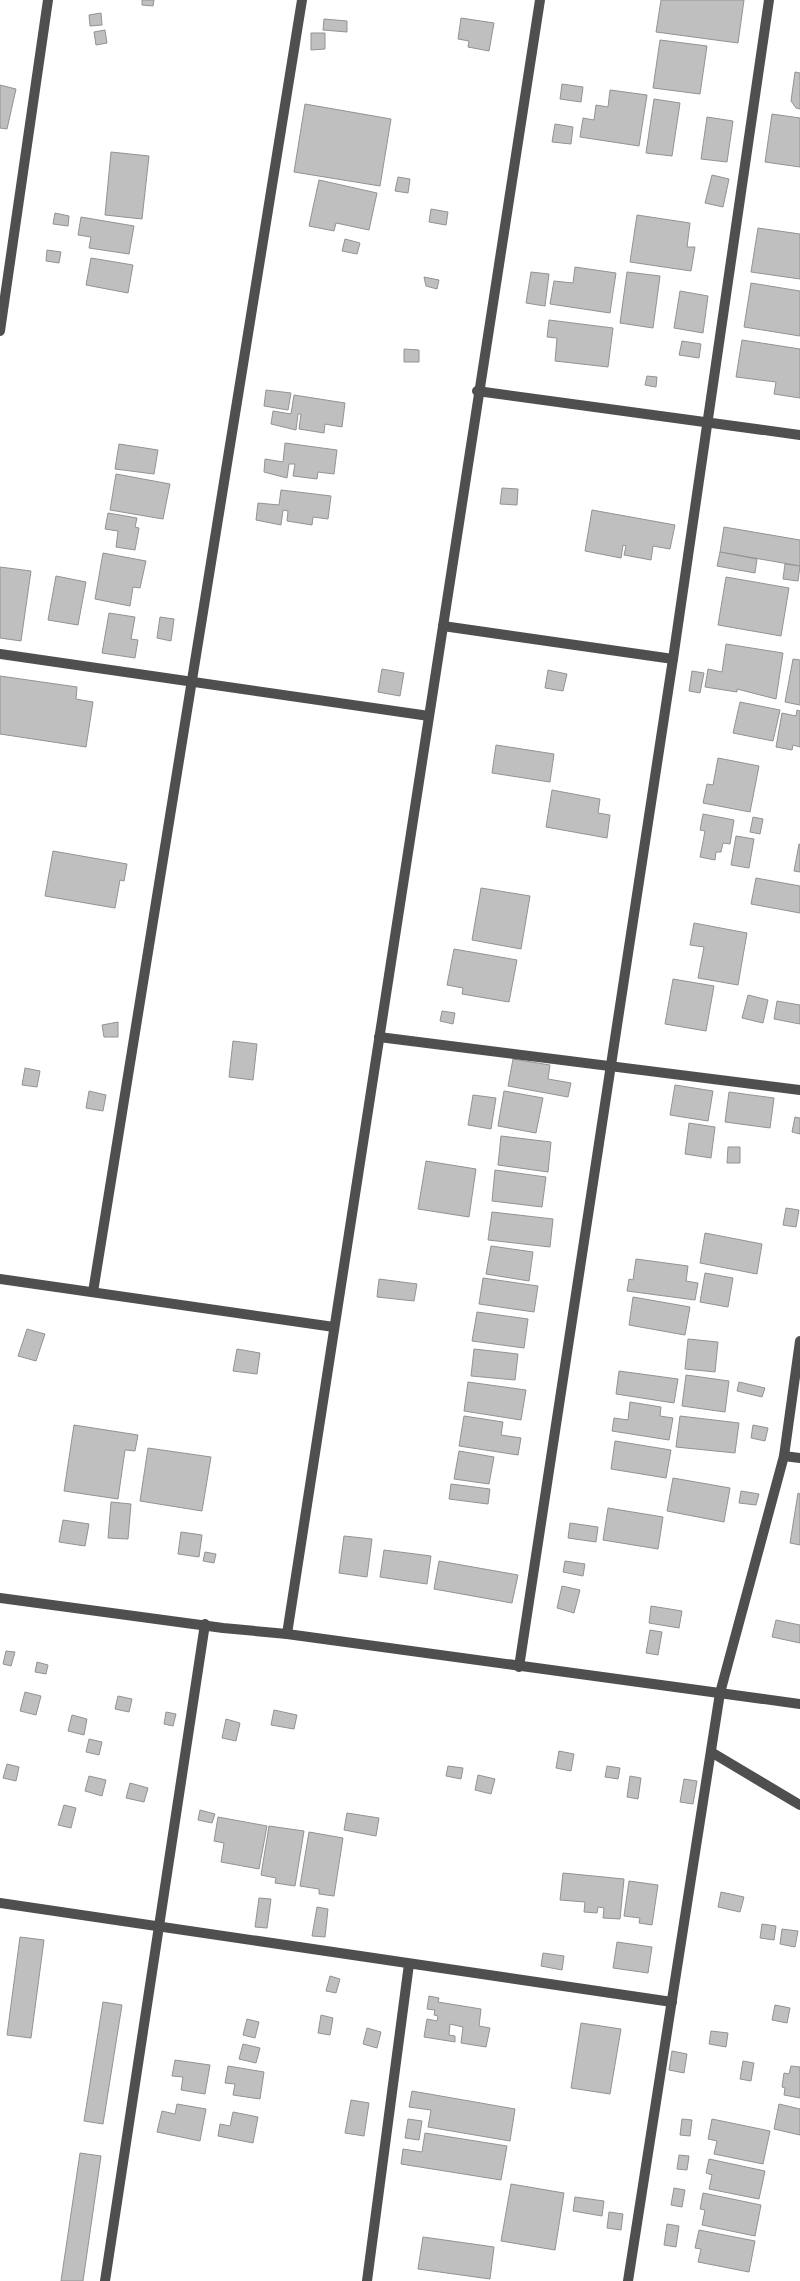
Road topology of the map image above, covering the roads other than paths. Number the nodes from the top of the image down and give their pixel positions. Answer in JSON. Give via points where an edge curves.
{"nodes":[{"id":1,"x":48,"y":0,"type":"edge"},
{"id":2,"x":302,"y":0,"type":"edge"},
{"id":3,"x":540,"y":0,"type":"edge"},
{"id":4,"x":770,"y":0,"type":"edge"},
{"id":5,"x":0,"y":331,"type":"edge"},
{"id":6,"x":477,"y":391,"type":"junction"},
{"id":7,"x":708,"y":423,"type":"junction"},
{"id":8,"x":800,"y":435,"type":"edge"},
{"id":9,"x":443,"y":626,"type":"junction"},
{"id":10,"x":0,"y":654,"type":"edge"},
{"id":11,"x":673,"y":659,"type":"junction"},
{"id":12,"x":192,"y":682,"type":"junction"},
{"id":13,"x":429,"y":716,"type":"junction"},
{"id":14,"x":379,"y":1037,"type":"junction"},
{"id":15,"x":611,"y":1066,"type":"junction"},
{"id":16,"x":800,"y":1090,"type":"edge"},
{"id":17,"x":0,"y":1279,"type":"edge"},
{"id":18,"x":93,"y":1292,"type":"junction"},
{"id":19,"x":334,"y":1327,"type":"junction"},
{"id":20,"x":800,"y":1340,"type":"edge"},
{"id":21,"x":784,"y":1456,"type":"junction"},
{"id":22,"x":800,"y":1458,"type":"edge"},
{"id":23,"x":0,"y":1598,"type":"edge"},
{"id":24,"x":205,"y":1624,"type":"junction"},
{"id":25,"x":287,"y":1634,"type":"junction"},
{"id":26,"x":519,"y":1667,"type":"junction"},
{"id":27,"x":720,"y":1693,"type":"junction"},
{"id":28,"x":800,"y":1704,"type":"edge"},
{"id":29,"x":711,"y":1752,"type":"junction"},
{"id":30,"x":800,"y":1805,"type":"edge"},
{"id":31,"x":0,"y":1904,"type":"edge"},
{"id":32,"x":159,"y":1927,"type":"junction"},
{"id":33,"x":409,"y":1964,"type":"junction"},
{"id":34,"x":672,"y":2002,"type":"junction"},
{"id":35,"x":105,"y":2281,"type":"edge"},
{"id":36,"x":367,"y":2281,"type":"edge"},
{"id":37,"x":628,"y":2281,"type":"edge"}],
"edges":[{"from":1,"to":5,"type":"street"},
{"from":2,"to":12,"type":"street"},
{"from":3,"to":6,"type":"street"},
{"from":4,"to":7,"type":"street"},
{"from":6,"to":7,"type":"street"},
{"from":6,"to":9,"type":"street"},
{"from":7,"to":8,"type":"street"},
{"from":7,"to":11,"type":"street"},
{"from":9,"to":11,"type":"street"},
{"from":9,"to":13,"type":"street"},
{"from":10,"to":12,"type":"street"},
{"from":11,"to":15,"type":"street"},
{"from":12,"to":13,"type":"street"},
{"from":12,"to":18,"type":"street"},
{"from":13,"to":14,"type":"street"},
{"from":14,"to":15,"type":"street"},
{"from":14,"to":19,"type":"street"},
{"from":15,"to":16,"type":"street"},
{"from":15,"to":26,"type":"street"},
{"from":17,"to":18,"type":"street"},
{"from":18,"to":19,"type":"street"},
{"from":19,"to":25,"type":"street"},
{"from":20,"to":21,"type":"street"},
{"from":21,"to":22,"type":"street"},
{"from":21,"to":27,"type":"street"},
{"from":23,"to":24,"type":"street"},
{"from":24,"to":25,"type":"street"},
{"from":24,"to":32,"type":"street"},
{"from":25,"to":26,"type":"street"},
{"from":26,"to":27,"type":"street"},
{"from":27,"to":28,"type":"street"},
{"from":27,"to":29,"type":"street"},
{"from":29,"to":30,"type":"street"},
{"from":29,"to":34,"type":"street"},
{"from":31,"to":32,"type":"street"},
{"from":32,"to":33,"type":"street"},
{"from":32,"to":35,"type":"street"},
{"from":33,"to":34,"type":"street"},
{"from":33,"to":36,"type":"street"},
{"from":34,"to":37,"type":"street"}]}
